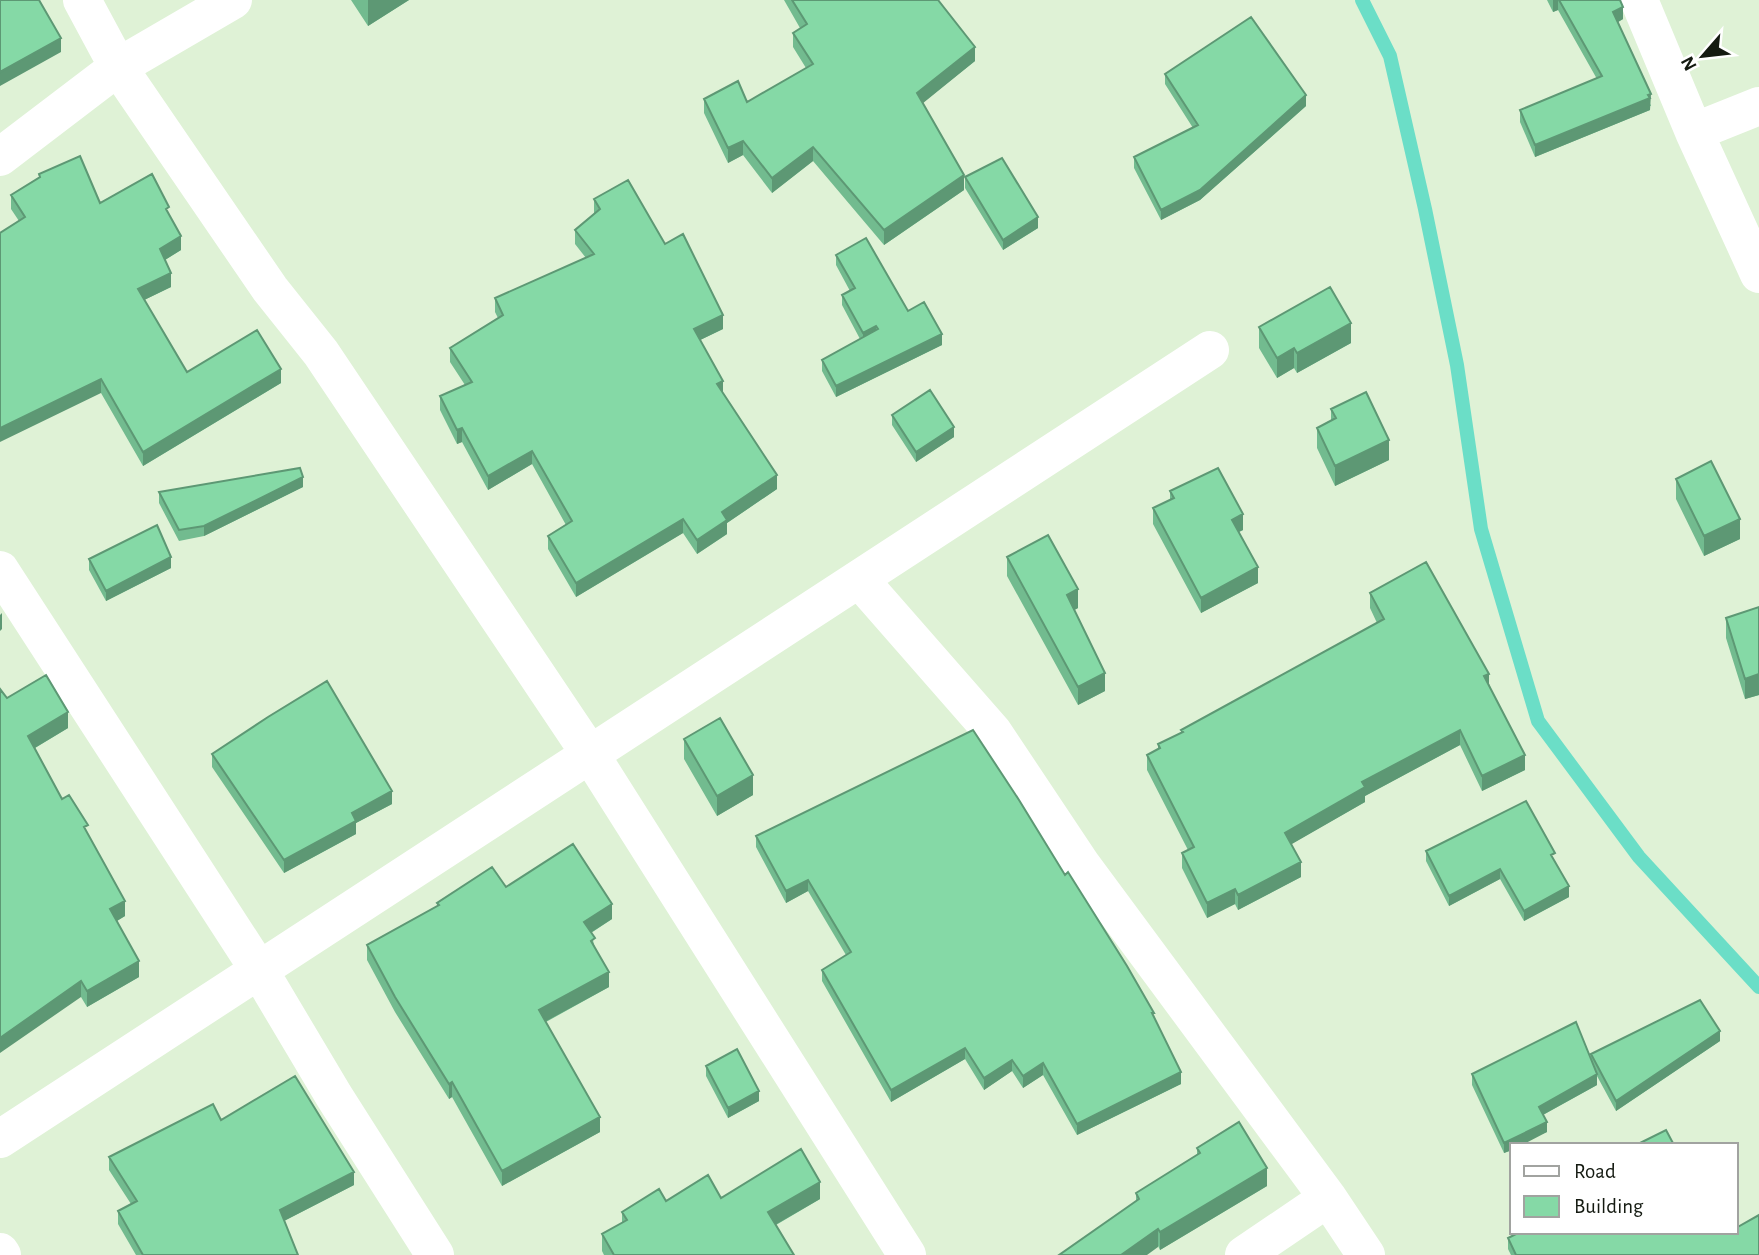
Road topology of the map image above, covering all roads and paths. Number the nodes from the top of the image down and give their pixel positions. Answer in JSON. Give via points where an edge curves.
{"nodes":[{"id":1,"x":82,"y":0,"type":"edge"},
{"id":2,"x":233,"y":0,"type":"edge"},
{"id":3,"x":1639,"y":0,"type":"edge"},
{"id":4,"x":118,"y":67,"type":"junction"},
{"id":5,"x":1759,"y":106,"type":"edge"},
{"id":6,"x":1694,"y":132,"type":"junction"},
{"id":7,"x":0,"y":157,"type":"edge"},
{"id":8,"x":1759,"y":274,"type":"edge"},
{"id":9,"x":1210,"y":350,"type":"dead end"},
{"id":10,"x":0,"y":570,"type":"edge"},
{"id":11,"x":859,"y":579,"type":"junction"},
{"id":12,"x":590,"y":754,"type":"junction"},
{"id":13,"x":259,"y":970,"type":"junction"},
{"id":14,"x":0,"y":1139,"type":"edge"},
{"id":15,"x":1328,"y":1198,"type":"junction"},
{"id":16,"x":435,"y":1255,"type":"edge"},
{"id":17,"x":907,"y":1255,"type":"edge"},
{"id":18,"x":1244,"y":1255,"type":"edge"},
{"id":19,"x":1366,"y":1255,"type":"edge"}],
"edges":[{"from":1,"to":4,"type":"street"},
{"from":2,"to":4,"type":"street"},
{"from":3,"to":6,"type":"street"},
{"from":4,"to":7,"type":"street"},
{"from":4,"to":12,"type":"street","via":[[270,289],[321,353]]},
{"from":5,"to":6,"type":"street"},
{"from":6,"to":8,"type":"street"},
{"from":9,"to":11,"type":"street"},
{"from":10,"to":13,"type":"street"},
{"from":11,"to":12,"type":"street"},
{"from":11,"to":15,"type":"street","via":[[992,732],[1081,864]]},
{"from":12,"to":13,"type":"street"},
{"from":12,"to":17,"type":"street"},
{"from":13,"to":14,"type":"street"},
{"from":13,"to":16,"type":"street"},
{"from":15,"to":18,"type":"street"},
{"from":15,"to":19,"type":"street"}]}
